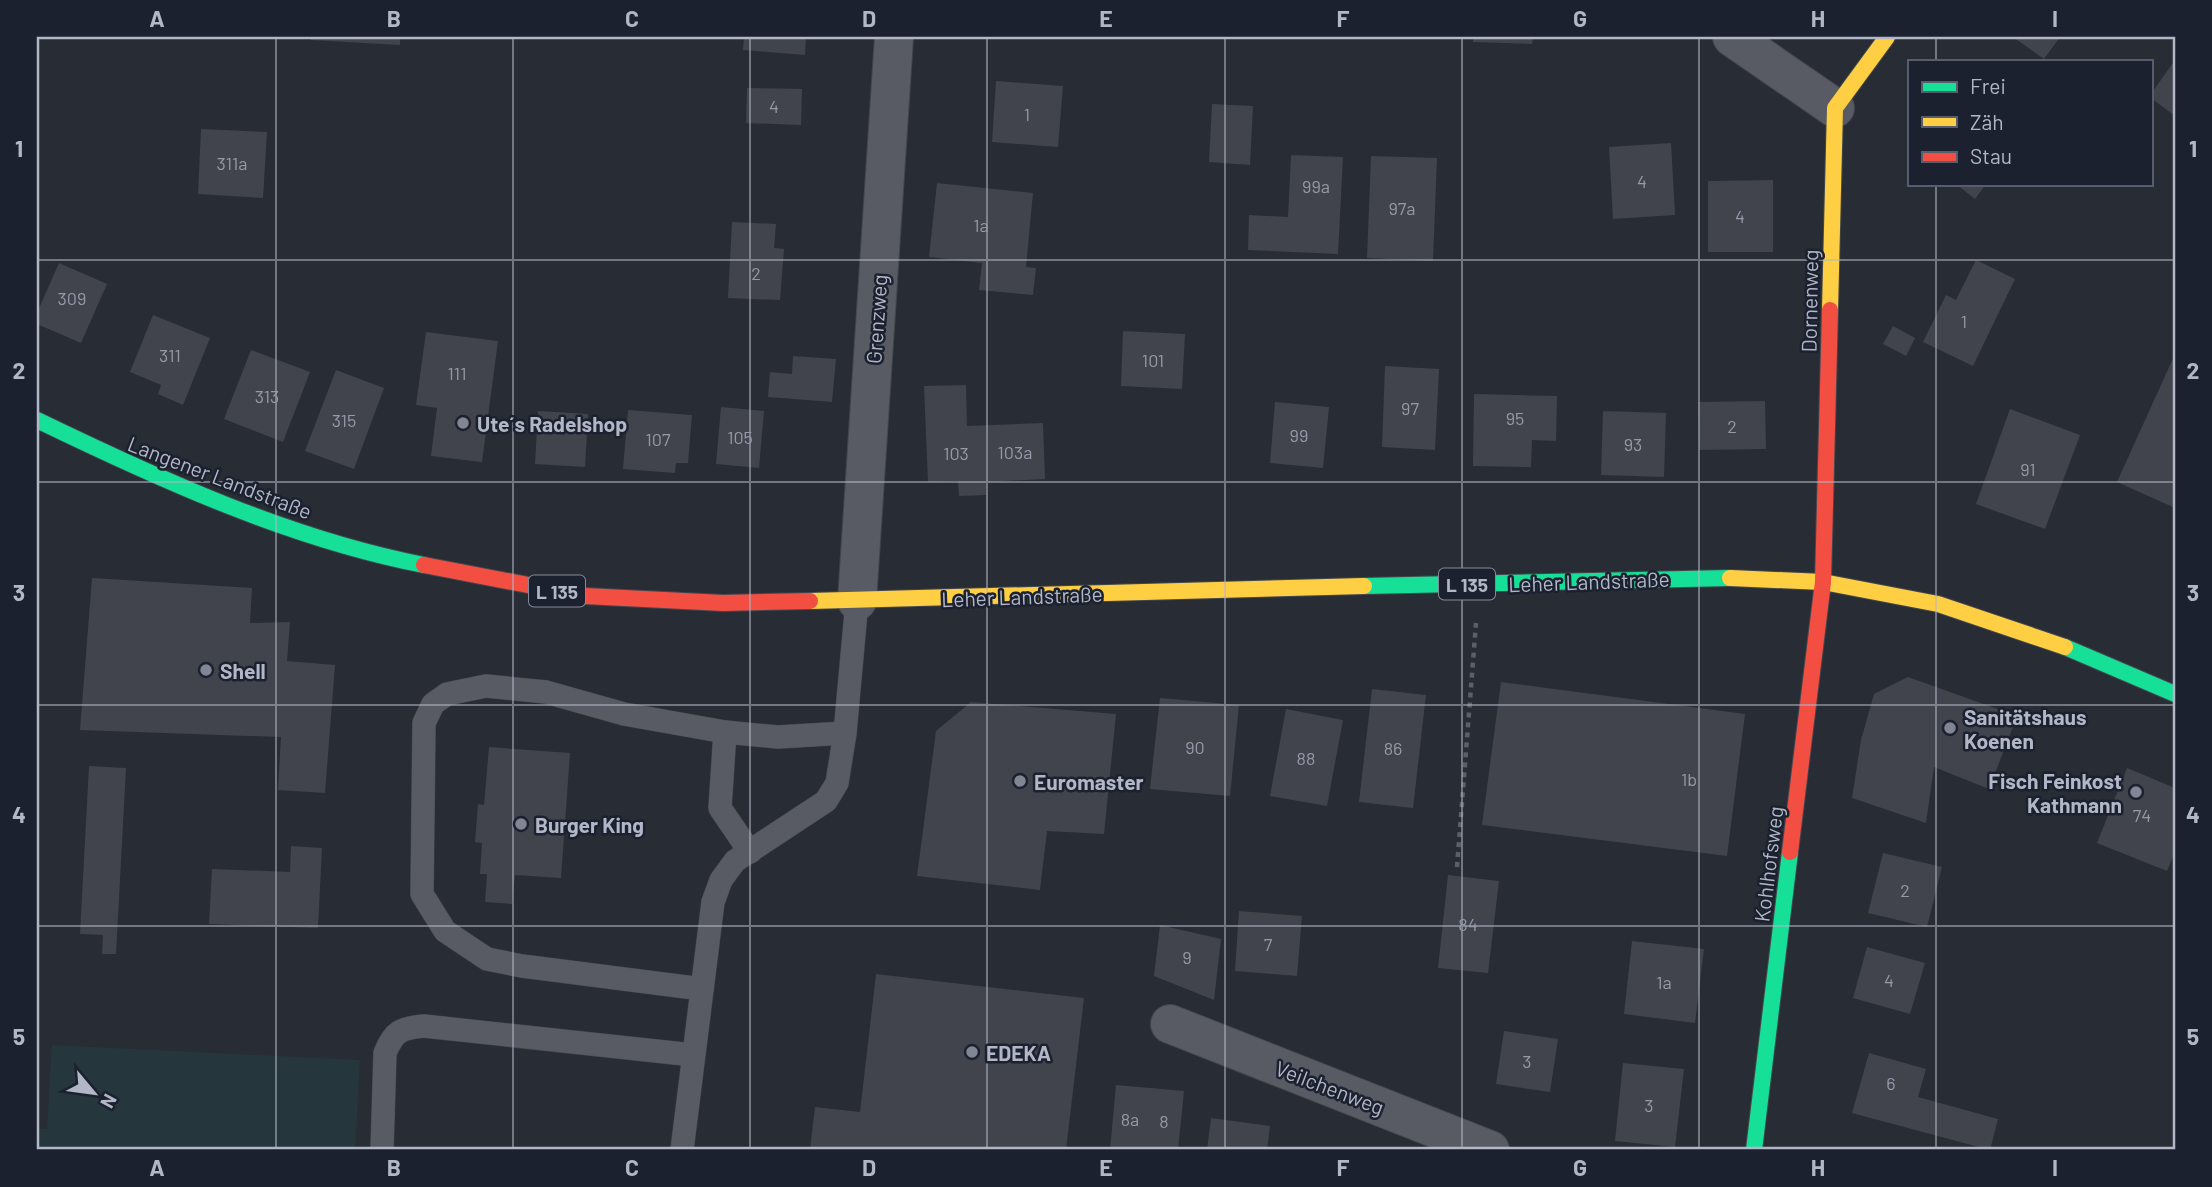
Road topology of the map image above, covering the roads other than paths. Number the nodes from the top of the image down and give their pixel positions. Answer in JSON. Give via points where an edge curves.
{"nodes":[{"id":1,"x":894,"y":37,"type":"edge"},
{"id":2,"x":1732,"y":37,"type":"edge"},
{"id":3,"x":1887,"y":37,"type":"edge"},
{"id":4,"x":1835,"y":108,"type":"junction"},
{"id":5,"x":37,"y":420,"type":"edge"},
{"id":6,"x":394,"y":559,"type":"joint"},
{"id":7,"x":1823,"y":582,"type":"junction"},
{"id":8,"x":857,"y":601,"type":"junction"},
{"id":9,"x":2175,"y":694,"type":"edge"},
{"id":10,"x":724,"y":732,"type":"junction"},
{"id":11,"x":845,"y":733,"type":"junction"},
{"id":12,"x":750,"y":852,"type":"junction"},
{"id":13,"x":702,"y":989,"type":"junction"},
{"id":14,"x":1170,"y":1024,"type":"dead end"},
{"id":15,"x":694,"y":1055,"type":"junction"},
{"id":16,"x":382,"y":1150,"type":"edge"},
{"id":17,"x":682,"y":1150,"type":"edge"},
{"id":18,"x":1490,"y":1150,"type":"edge"},
{"id":19,"x":1754,"y":1150,"type":"edge"}],
"edges":[{"from":1,"to":8,"type":"street","name":"Grenzweg"},
{"from":2,"to":4,"type":"street"},
{"from":3,"to":4,"type":"main road"},
{"from":4,"to":7,"type":"main road","name":"Dornenweg"},
{"from":5,"to":6,"type":"main road","name":"Langener Landstraße","via":[[149,474],[326,541]]},
{"from":6,"to":8,"type":"main road","name":"Leher Landstraße","number":"L 135","via":[[585,596],[723,604]]},
{"from":7,"to":8,"type":"main road","name":"Leher Landstraße","number":"L 135","via":[[1717,577]]},
{"from":7,"to":9,"type":"main road","name":"Leher Landstraße","number":"L 135","via":[[1938,604],[2066,647]]},
{"from":7,"to":19,"type":"main road","name":"Kohlhofsweg"},
{"from":8,"to":11,"type":"lane"},
{"from":10,"to":11,"type":"lane","via":[[778,737]]},
{"from":10,"to":12,"type":"lane","via":[[720,808]]},
{"from":10,"to":13,"type":"lane","via":[[624,714],[546,692],[486,687],[447,694],[433,704],[424,723],[422,894],[445,931],[487,958]]},
{"from":11,"to":12,"type":"lane","via":[[837,783],[826,801]]},
{"from":12,"to":13,"type":"lane","via":[[735,861],[713,902]]},
{"from":13,"to":15,"type":"lane"},
{"from":14,"to":18,"type":"street","name":"Veilchenweg"},
{"from":15,"to":16,"type":"lane","via":[[424,1026],[398,1031],[385,1053]]},
{"from":15,"to":17,"type":"lane"}]}
